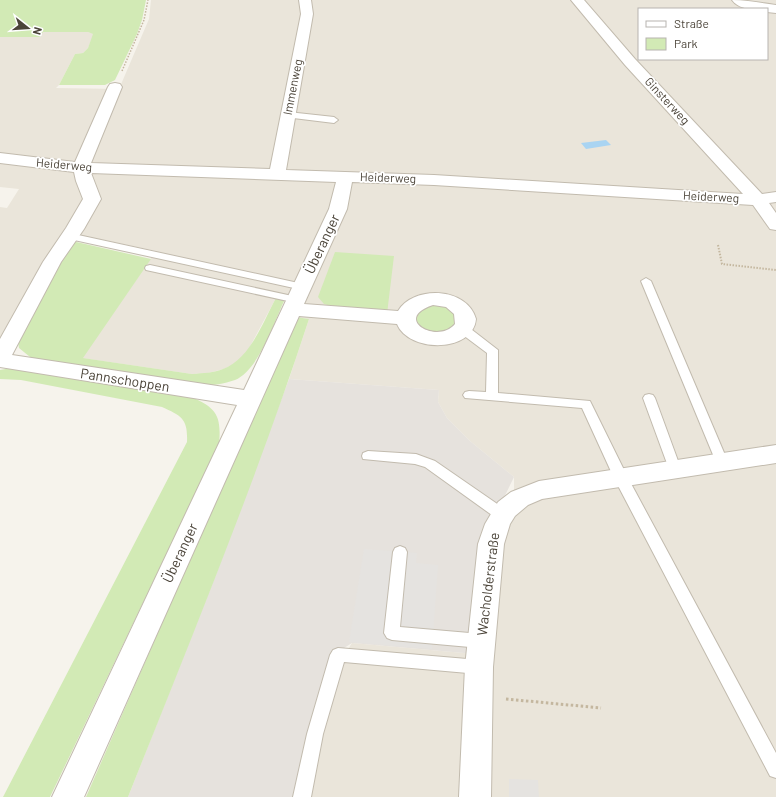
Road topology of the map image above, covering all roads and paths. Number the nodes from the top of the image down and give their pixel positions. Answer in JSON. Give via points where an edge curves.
{"nodes":[{"id":1,"x":148,"y":0,"type":"edge"},
{"id":2,"x":305,"y":0,"type":"edge"},
{"id":3,"x":577,"y":0,"type":"edge"},
{"id":4,"x":738,"y":0,"type":"edge"},
{"id":5,"x":767,"y":8,"type":"edge"},
{"id":6,"x":115,"y":88,"type":"joint"},
{"id":7,"x":288,"y":115,"type":"junction"},
{"id":8,"x":334,"y":120,"type":"dead end"},
{"id":9,"x":0,"y":158,"type":"edge"},
{"id":10,"x":81,"y":168,"type":"junction"},
{"id":11,"x":277,"y":174,"type":"junction"},
{"id":12,"x":345,"y":177,"type":"junction"},
{"id":13,"x":776,"y":197,"type":"edge"},
{"id":14,"x":758,"y":200,"type":"junction"},
{"id":15,"x":776,"y":225,"type":"edge"},
{"id":16,"x":69,"y":236,"type":"junction"},
{"id":17,"x":718,"y":245,"type":"dead end"},
{"id":18,"x":150,"y":268,"type":"dead end"},
{"id":19,"x":776,"y":270,"type":"edge"},
{"id":20,"x":646,"y":281,"type":"dead end"},
{"id":21,"x":297,"y":299,"type":"junction"},
{"id":22,"x":405,"y":318,"type":"junction"},
{"id":23,"x":463,"y":329,"type":"junction"},
{"id":24,"x":0,"y":359,"type":"edge"},
{"id":25,"x":469,"y":395,"type":"dead end"},
{"id":26,"x":492,"y":396,"type":"junction"},
{"id":27,"x":649,"y":398,"type":"dead end"},
{"id":28,"x":250,"y":399,"type":"junction"},
{"id":29,"x":776,"y":454,"type":"edge"},
{"id":30,"x":368,"y":456,"type":"dead end"},
{"id":31,"x":722,"y":462,"type":"junction"},
{"id":32,"x":675,"y":469,"type":"junction"},
{"id":33,"x":621,"y":478,"type":"junction"},
{"id":34,"x":501,"y":514,"type":"junction"},
{"id":35,"x":400,"y":552,"type":"dead end"},
{"id":36,"x":480,"y":641,"type":"junction"},
{"id":37,"x":478,"y":668,"type":"junction"},
{"id":38,"x":477,"y":697,"type":"junction"},
{"id":39,"x":601,"y":708,"type":"dead end"},
{"id":40,"x":776,"y":770,"type":"edge"},
{"id":41,"x":68,"y":797,"type":"edge"},
{"id":42,"x":302,"y":797,"type":"edge"},
{"id":43,"x":475,"y":797,"type":"edge"}],
"edges":[{"from":1,"to":6,"type":"path","via":[[144,20]]},
{"from":2,"to":7,"type":"street","name":"Immenweg","via":[[307,14]]},
{"from":3,"to":14,"type":"street","name":"Ginsterweg","via":[[630,62]]},
{"from":4,"to":5,"type":"street","via":[[750,6]]},
{"from":6,"to":10,"type":"street"},
{"from":7,"to":8,"type":"lane"},
{"from":7,"to":11,"type":"street","name":"Immenweg"},
{"from":9,"to":10,"type":"street","name":"Heiderweg"},
{"from":10,"to":11,"type":"street","name":"Heiderweg"},
{"from":10,"to":16,"type":"street","name":"Pannschoppen","via":[[92,199]]},
{"from":11,"to":12,"type":"street","name":"Heiderweg"},
{"from":12,"to":14,"type":"street","name":"Heiderweg","via":[[488,182]]},
{"from":12,"to":21,"type":"street","name":"Überanger","via":[[338,209]]},
{"from":13,"to":14,"type":"street","name":"Heiderweg"},
{"from":14,"to":15,"type":"street","name":"Ginsterweg"},
{"from":16,"to":21,"type":"lane"},
{"from":16,"to":24,"type":"street","name":"Pannschoppen","via":[[52,262]]},
{"from":17,"to":19,"type":"path","via":[[722,264]]},
{"from":18,"to":21,"type":"lane"},
{"from":20,"to":31,"type":"lane"},
{"from":21,"to":22,"type":"street"},
{"from":21,"to":28,"type":"street","name":"Überanger"},
{"from":22,"to":23,"type":"street","via":[[406,325],[411,331],[427,338],[448,338]]},
{"from":22,"to":23,"type":"street","via":[[413,305],[432,299],[443,300],[461,308],[466,322]]},
{"from":23,"to":26,"type":"lane","via":[[492,350]]},
{"from":24,"to":28,"type":"street","name":"Pannschoppen"},
{"from":25,"to":26,"type":"lane"},
{"from":26,"to":33,"type":"lane","via":[[586,404]]},
{"from":27,"to":32,"type":"lane"},
{"from":28,"to":41,"type":"street","name":"Überanger"},
{"from":29,"to":31,"type":"street","name":"Wacholderstraße"},
{"from":30,"to":34,"type":"lane","via":[[416,459],[430,464]]},
{"from":31,"to":32,"type":"street","name":"Wacholderstraße"},
{"from":32,"to":33,"type":"street","name":"Wacholderstraße"},
{"from":33,"to":34,"type":"street","name":"Wacholderstraße","via":[[538,490],[509,504]]},
{"from":33,"to":40,"type":"lane"},
{"from":34,"to":36,"type":"street","name":"Wacholderstraße","via":[[491,544]]},
{"from":35,"to":36,"type":"lane","via":[[392,632]]},
{"from":36,"to":37,"type":"street","name":"Wacholderstraße"},
{"from":37,"to":38,"type":"street","name":"Wacholderstraße"},
{"from":37,"to":42,"type":"lane","via":[[338,655],[315,734]]},
{"from":38,"to":39,"type":"path"},
{"from":38,"to":43,"type":"street","name":"Wacholderstraße"}]}
